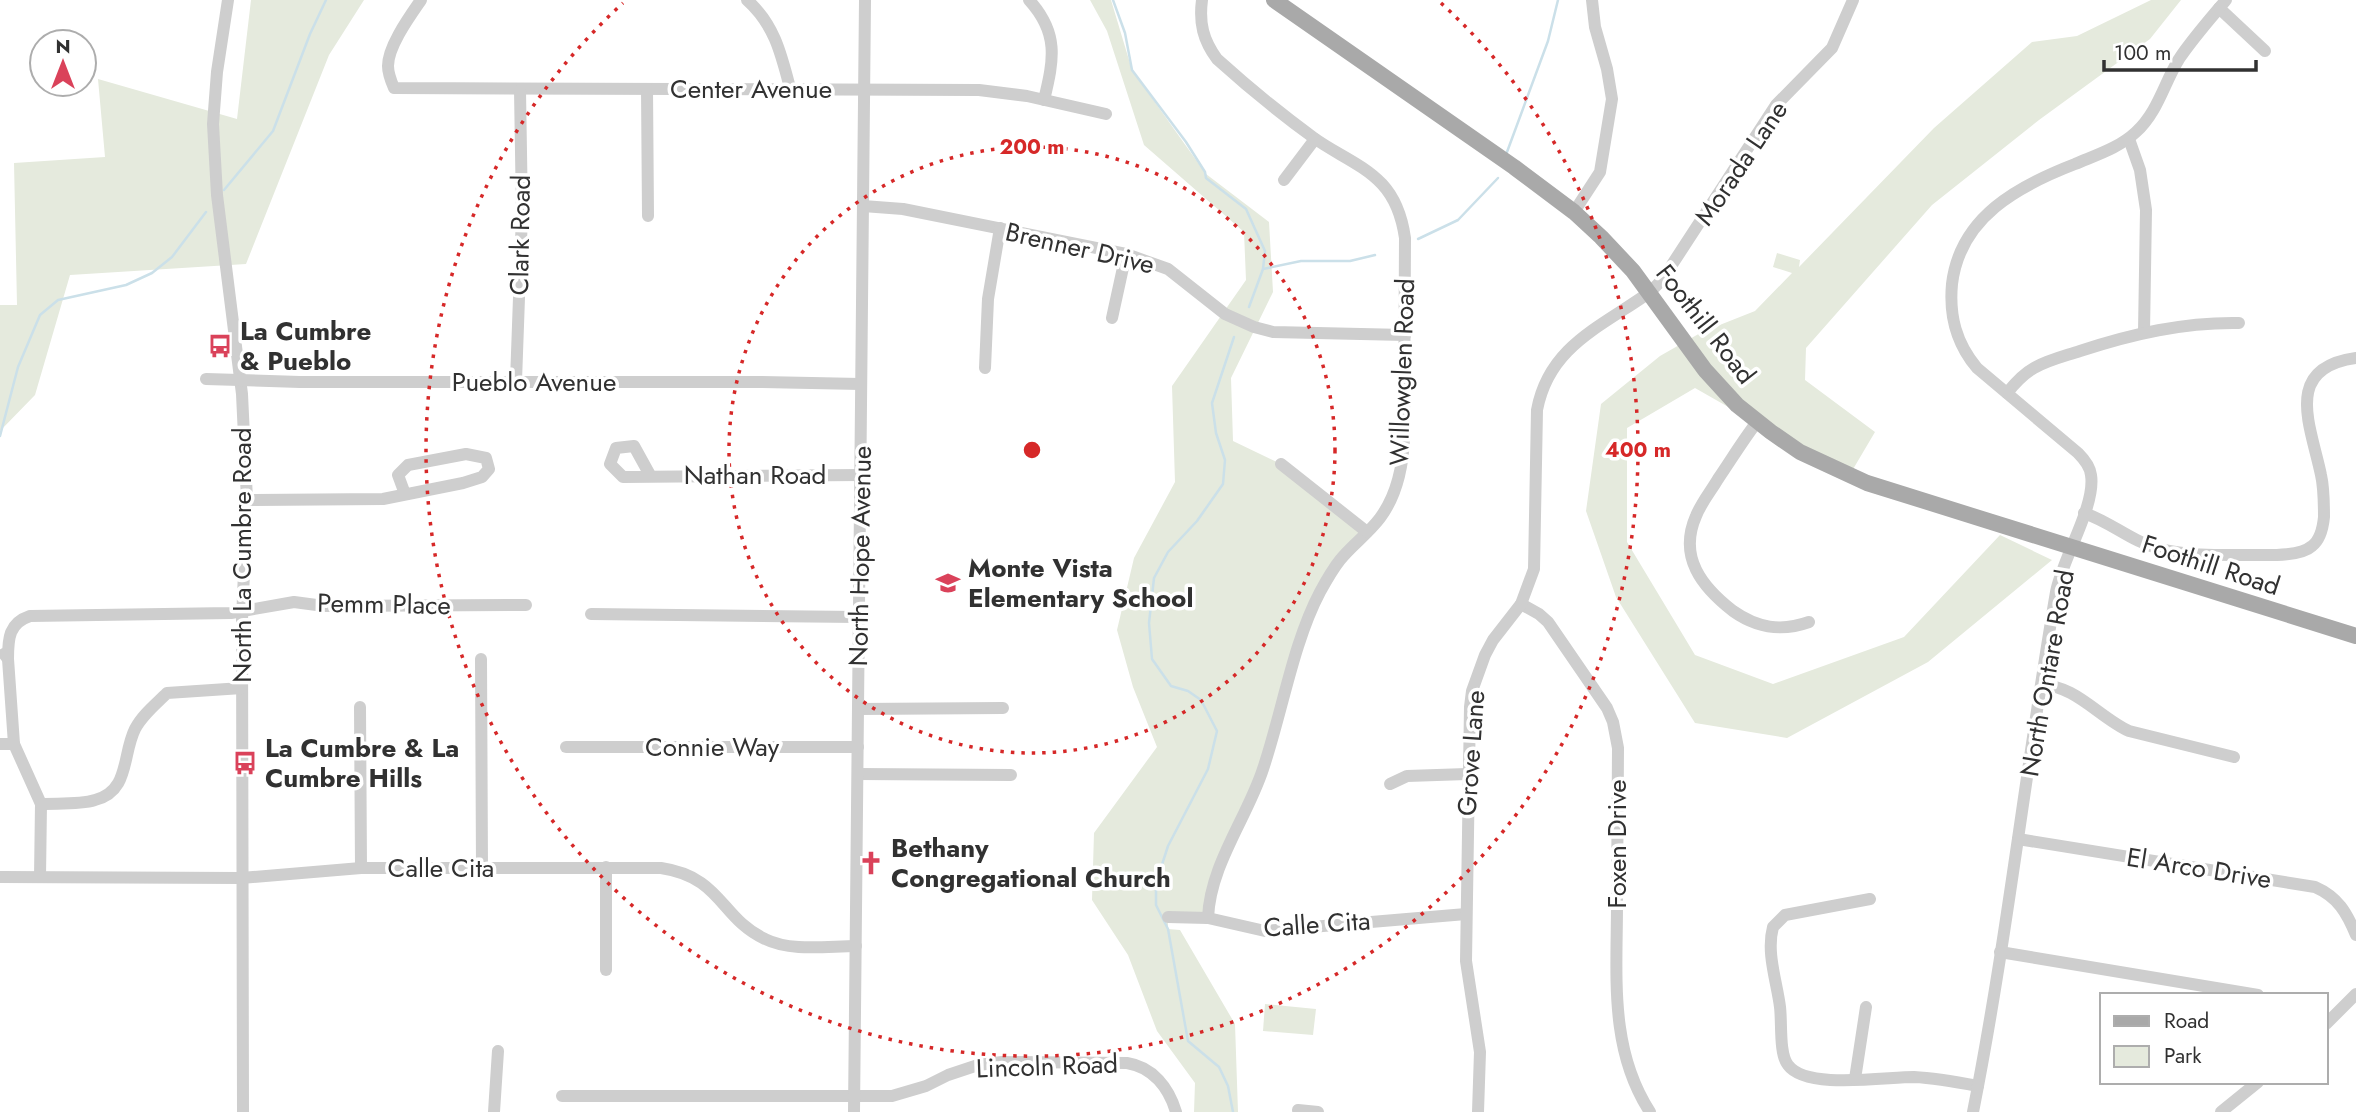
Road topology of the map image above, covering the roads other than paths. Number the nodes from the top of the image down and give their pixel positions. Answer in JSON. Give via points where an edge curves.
{"nodes":[{"id":1,"x":228,"y":0,"type":"edge"},
{"id":2,"x":421,"y":0,"type":"edge"},
{"id":3,"x":747,"y":0,"type":"edge"},
{"id":4,"x":865,"y":0,"type":"edge"},
{"id":5,"x":1029,"y":0,"type":"edge"},
{"id":6,"x":1202,"y":0,"type":"edge"},
{"id":7,"x":1274,"y":0,"type":"edge"},
{"id":8,"x":1592,"y":0,"type":"edge"},
{"id":9,"x":1853,"y":0,"type":"edge"},
{"id":10,"x":2222,"y":4,"type":"edge"},
{"id":11,"x":2264,"y":51,"type":"dead end"},
{"id":12,"x":790,"y":88,"type":"junction"},
{"id":13,"x":647,"y":89,"type":"junction"},
{"id":14,"x":864,"y":89,"type":"junction"},
{"id":15,"x":520,"y":90,"type":"junction"},
{"id":16,"x":1044,"y":100,"type":"junction"},
{"id":17,"x":1107,"y":114,"type":"dead end"},
{"id":18,"x":1315,"y":139,"type":"junction"},
{"id":19,"x":2129,"y":139,"type":"junction"},
{"id":20,"x":1284,"y":180,"type":"dead end"},
{"id":21,"x":863,"y":206,"type":"junction"},
{"id":22,"x":1574,"y":212,"type":"junction"},
{"id":23,"x":648,"y":216,"type":"dead end"},
{"id":24,"x":1000,"y":229,"type":"junction"},
{"id":25,"x":1126,"y":254,"type":"junction"},
{"id":26,"x":1650,"y":292,"type":"junction"},
{"id":27,"x":1112,"y":318,"type":"dead end"},
{"id":28,"x":2239,"y":323,"type":"dead end"},
{"id":29,"x":2144,"y":332,"type":"junction"},
{"id":30,"x":1405,"y":335,"type":"junction"},
{"id":31,"x":2356,"y":358,"type":"edge"},
{"id":32,"x":985,"y":368,"type":"dead end"},
{"id":33,"x":206,"y":379,"type":"dead end"},
{"id":34,"x":240,"y":380,"type":"junction"},
{"id":35,"x":516,"y":381,"type":"junction"},
{"id":36,"x":861,"y":384,"type":"junction"},
{"id":37,"x":2007,"y":393,"type":"junction"},
{"id":38,"x":1758,"y":422,"type":"junction"},
{"id":39,"x":1282,"y":464,"type":"dead end"},
{"id":40,"x":650,"y":475,"type":"dead end"},
{"id":41,"x":860,"y":475,"type":"junction"},
{"id":42,"x":405,"y":494,"type":"junction"},
{"id":43,"x":247,"y":500,"type":"junction"},
{"id":44,"x":2084,"y":513,"type":"junction"},
{"id":45,"x":1367,"y":532,"type":"junction"},
{"id":46,"x":2072,"y":547,"type":"junction"},
{"id":47,"x":1521,"y":604,"type":"junction"},
{"id":48,"x":526,"y":605,"type":"dead end"},
{"id":49,"x":242,"y":611,"type":"junction"},
{"id":50,"x":591,"y":614,"type":"dead end"},
{"id":51,"x":858,"y":617,"type":"junction"},
{"id":52,"x":1809,"y":622,"type":"dead end"},
{"id":53,"x":2356,"y":636,"type":"edge"},
{"id":54,"x":4,"y":654,"type":"edge"},
{"id":55,"x":481,"y":659,"type":"dead end"},
{"id":56,"x":2041,"y":685,"type":"junction"},
{"id":57,"x":242,"y":688,"type":"junction"},
{"id":58,"x":360,"y":707,"type":"dead end"},
{"id":59,"x":1003,"y":708,"type":"dead end"},
{"id":60,"x":858,"y":709,"type":"junction"},
{"id":61,"x":0,"y":744,"type":"edge"},
{"id":62,"x":15,"y":744,"type":"junction"},
{"id":63,"x":566,"y":747,"type":"dead end"},
{"id":64,"x":858,"y":747,"type":"junction"},
{"id":65,"x":2234,"y":757,"type":"dead end"},
{"id":66,"x":858,"y":774,"type":"junction"},
{"id":67,"x":1467,"y":774,"type":"junction"},
{"id":68,"x":1011,"y":775,"type":"dead end"},
{"id":69,"x":1390,"y":784,"type":"dead end"},
{"id":70,"x":41,"y":804,"type":"junction"},
{"id":71,"x":2018,"y":839,"type":"junction"},
{"id":72,"x":606,"y":867,"type":"junction"},
{"id":73,"x":361,"y":868,"type":"junction"},
{"id":74,"x":482,"y":868,"type":"junction"},
{"id":75,"x":0,"y":877,"type":"edge"},
{"id":76,"x":40,"y":877,"type":"junction"},
{"id":77,"x":241,"y":878,"type":"junction"},
{"id":78,"x":1870,"y":899,"type":"dead end"},
{"id":79,"x":1466,"y":914,"type":"junction"},
{"id":80,"x":1168,"y":917,"type":"dead end"},
{"id":81,"x":1208,"y":918,"type":"junction"},
{"id":82,"x":2356,"y":935,"type":"edge"},
{"id":83,"x":856,"y":946,"type":"junction"},
{"id":84,"x":2000,"y":953,"type":"junction"},
{"id":85,"x":606,"y":970,"type":"dead end"},
{"id":86,"x":2246,"y":993,"type":"edge"},
{"id":87,"x":2356,"y":994,"type":"edge"},
{"id":88,"x":1866,"y":1007,"type":"dead end"},
{"id":89,"x":2328,"y":1019,"type":"edge"},
{"id":90,"x":498,"y":1051,"type":"dead end"},
{"id":91,"x":1855,"y":1079,"type":"junction"},
{"id":92,"x":2256,"y":1084,"type":"edge"},
{"id":93,"x":1978,"y":1086,"type":"junction"},
{"id":94,"x":562,"y":1096,"type":"dead end"},
{"id":95,"x":855,"y":1097,"type":"junction"},
{"id":96,"x":1298,"y":1110,"type":"dead end"},
{"id":97,"x":243,"y":1112,"type":"edge"},
{"id":98,"x":494,"y":1112,"type":"edge"},
{"id":99,"x":854,"y":1112,"type":"edge"},
{"id":100,"x":1176,"y":1112,"type":"edge"},
{"id":101,"x":1318,"y":1112,"type":"edge"},
{"id":102,"x":1478,"y":1112,"type":"edge"},
{"id":103,"x":1650,"y":1112,"type":"edge"},
{"id":104,"x":1973,"y":1112,"type":"edge"},
{"id":105,"x":2221,"y":1112,"type":"edge"}],
"edges":[{"from":1,"to":34,"type":"street","name":"North La Cumbre Road","via":[[213,124]]},
{"from":2,"to":15,"type":"street","name":"Center Avenue","via":[[389,55],[394,88]]},
{"from":3,"to":12,"type":"street","via":[[773,32]]},
{"from":4,"to":14,"type":"street","name":"North Hope Avenue"},
{"from":5,"to":16,"type":"street","via":[[1051,39],[1052,68]]},
{"from":6,"to":18,"type":"street","name":"Willowglen Road","via":[[1203,33],[1217,60]]},
{"from":7,"to":22,"type":"main road","name":"Foothill Road"},
{"from":8,"to":22,"type":"street","via":[[1612,99],[1600,172]]},
{"from":9,"to":26,"type":"street","name":"Morada Lane","via":[[1832,48],[1776,105]]},
{"from":10,"to":11,"type":"street"},
{"from":10,"to":19,"type":"street","name":"North Ontare Road","via":[[2178,61],[2148,120]]},
{"from":12,"to":13,"type":"street","name":"Center Avenue"},
{"from":12,"to":14,"type":"street","name":"Center Avenue"},
{"from":13,"to":15,"type":"street","name":"Center Avenue"},
{"from":13,"to":23,"type":"street"},
{"from":14,"to":16,"type":"street","name":"Center Avenue","via":[[979,90]]},
{"from":14,"to":21,"type":"street","name":"North Hope Avenue"},
{"from":15,"to":35,"type":"street","name":"Clark Road","via":[[522,214]]},
{"from":16,"to":17,"type":"street","name":"Center Avenue"},
{"from":18,"to":20,"type":"street"},
{"from":18,"to":30,"type":"street","name":"Willowglen Road","via":[[1371,174],[1395,202],[1405,238]]},
{"from":19,"to":29,"type":"street","via":[[2146,210]]},
{"from":19,"to":37,"type":"street","name":"North Ontare Road","via":[[2018,190],[1981,219],[1963,244],[1953,276],[1954,326],[1969,359]]},
{"from":21,"to":24,"type":"street","name":"Brenner Drive","via":[[903,209]]},
{"from":21,"to":36,"type":"street","name":"North Hope Avenue"},
{"from":22,"to":26,"type":"main road","name":"Foothill Road"},
{"from":24,"to":25,"type":"street","name":"Brenner Drive"},
{"from":24,"to":32,"type":"street","via":[[988,299]]},
{"from":25,"to":27,"type":"street"},
{"from":25,"to":30,"type":"street","name":"Brenner Drive","via":[[1168,269],[1226,314],[1254,327],[1286,334]]},
{"from":26,"to":38,"type":"main road","name":"Foothill Road","via":[[1704,370]]},
{"from":26,"to":47,"type":"street","name":"Grove Lane","via":[[1572,346],[1546,378],[1536,410],[1535,559]]},
{"from":28,"to":29,"type":"street"},
{"from":29,"to":37,"type":"street","via":[[2036,367]]},
{"from":30,"to":45,"type":"street","name":"Willowglen Road","via":[[1401,470],[1381,517]]},
{"from":31,"to":44,"type":"street","via":[[2323,368],[2308,392],[2324,512],[2320,535],[2310,548],[2288,554],[2187,554],[2152,547]]},
{"from":33,"to":34,"type":"street","name":"Pueblo Avenue"},
{"from":34,"to":35,"type":"street","name":"Pueblo Avenue"},
{"from":34,"to":43,"type":"street","name":"North La Cumbre Road"},
{"from":35,"to":36,"type":"street","name":"Pueblo Avenue"},
{"from":36,"to":41,"type":"street","name":"North Hope Avenue"},
{"from":37,"to":44,"type":"street","name":"North Ontare Road","via":[[2087,463],[2092,481]]},
{"from":38,"to":46,"type":"main road","name":"Foothill Road","via":[[1810,457],[1867,483]]},
{"from":38,"to":52,"type":"street","via":[[1697,514],[1691,534],[1692,559],[1706,588],[1747,620],[1784,629]]},
{"from":39,"to":45,"type":"street"},
{"from":40,"to":41,"type":"street","name":"Nathan Road"},
{"from":41,"to":51,"type":"street","name":"North Hope Avenue"},
{"from":42,"to":42,"type":"street","via":[[482,477],[489,469],[486,457],[466,454],[408,466],[398,475]]},
{"from":42,"to":43,"type":"street","via":[[363,500]]},
{"from":43,"to":49,"type":"street","name":"North La Cumbre Road"},
{"from":44,"to":46,"type":"street","name":"North Ontare Road"},
{"from":45,"to":81,"type":"street","name":"Willowglen Road","via":[[1330,574],[1307,622],[1263,770],[1219,872]]},
{"from":46,"to":53,"type":"main road","name":"Foothill Road"},
{"from":46,"to":56,"type":"street","name":"North Ontare Road","via":[[2057,589]]},
{"from":47,"to":67,"type":"street","name":"Grove Lane","via":[[1493,640],[1478,670],[1470,707]]},
{"from":47,"to":103,"type":"street","name":"Foxen Drive","via":[[1548,622],[1613,722],[1618,748],[1618,1014],[1625,1059]]},
{"from":48,"to":49,"type":"street","name":"Pemm Place","via":[[294,603]]},
{"from":49,"to":54,"type":"street","name":"Pemm Place","via":[[30,616],[10,631]]},
{"from":49,"to":57,"type":"street","name":"North La Cumbre Road"},
{"from":50,"to":51,"type":"street"},
{"from":51,"to":60,"type":"street","name":"North Hope Avenue"},
{"from":54,"to":62,"type":"street","name":"Pemm Place"},
{"from":55,"to":74,"type":"street"},
{"from":56,"to":65,"type":"street","via":[[2074,695],[2129,731]]},
{"from":56,"to":71,"type":"street","name":"North Ontare Road"},
{"from":57,"to":70,"type":"street","via":[[167,693],[139,721],[123,775],[110,792],[92,802]]},
{"from":57,"to":77,"type":"street","name":"North La Cumbre Road"},
{"from":58,"to":73,"type":"street"},
{"from":59,"to":60,"type":"street"},
{"from":60,"to":64,"type":"street","name":"North Hope Avenue"},
{"from":61,"to":62,"type":"street"},
{"from":62,"to":70,"type":"street","name":"Pemm Place"},
{"from":63,"to":64,"type":"street","name":"Connie Way"},
{"from":64,"to":66,"type":"street","name":"North Hope Avenue"},
{"from":66,"to":68,"type":"street"},
{"from":66,"to":83,"type":"street","name":"North Hope Avenue"},
{"from":67,"to":69,"type":"street","via":[[1407,776]]},
{"from":67,"to":79,"type":"street","name":"Grove Lane"},
{"from":70,"to":76,"type":"street"},
{"from":71,"to":82,"type":"street","name":"El Arco Drive","via":[[2315,887],[2342,905]]},
{"from":71,"to":84,"type":"street","name":"North Ontare Road"},
{"from":72,"to":74,"type":"street","name":"Calle Cita"},
{"from":72,"to":83,"type":"street","name":"Calle Cita","via":[[684,873],[709,887],[752,932],[776,944]]},
{"from":72,"to":85,"type":"street"},
{"from":73,"to":74,"type":"street","name":"Calle Cita"},
{"from":73,"to":77,"type":"street","name":"Calle Cita"},
{"from":75,"to":76,"type":"street","name":"Calle Cita"},
{"from":76,"to":77,"type":"street","name":"Calle Cita"},
{"from":77,"to":97,"type":"street","name":"North La Cumbre Road"},
{"from":78,"to":91,"type":"street","via":[[1785,915],[1771,933],[1786,1064],[1807,1077]]},
{"from":79,"to":81,"type":"street","name":"Calle Cita","via":[[1265,931]]},
{"from":79,"to":102,"type":"street","name":"Grove Lane","via":[[1468,979],[1480,1052]]},
{"from":80,"to":81,"type":"street","name":"Calle Cita"},
{"from":83,"to":95,"type":"street","name":"North Hope Avenue"},
{"from":84,"to":86,"type":"street"},
{"from":84,"to":93,"type":"street","name":"North Ontare Road"},
{"from":87,"to":89,"type":"street"},
{"from":88,"to":91,"type":"street"},
{"from":90,"to":98,"type":"street"},
{"from":91,"to":93,"type":"street","via":[[1916,1077]]},
{"from":92,"to":105,"type":"street"},
{"from":93,"to":104,"type":"street","name":"North Ontare Road"},
{"from":94,"to":95,"type":"street","name":"Lincoln Road"},
{"from":95,"to":99,"type":"street","name":"North Hope Avenue"},
{"from":95,"to":100,"type":"street","name":"Lincoln Road","via":[[905,1093],[956,1072],[1002,1062],[1127,1063],[1158,1079]]},
{"from":96,"to":101,"type":"street"}]}
